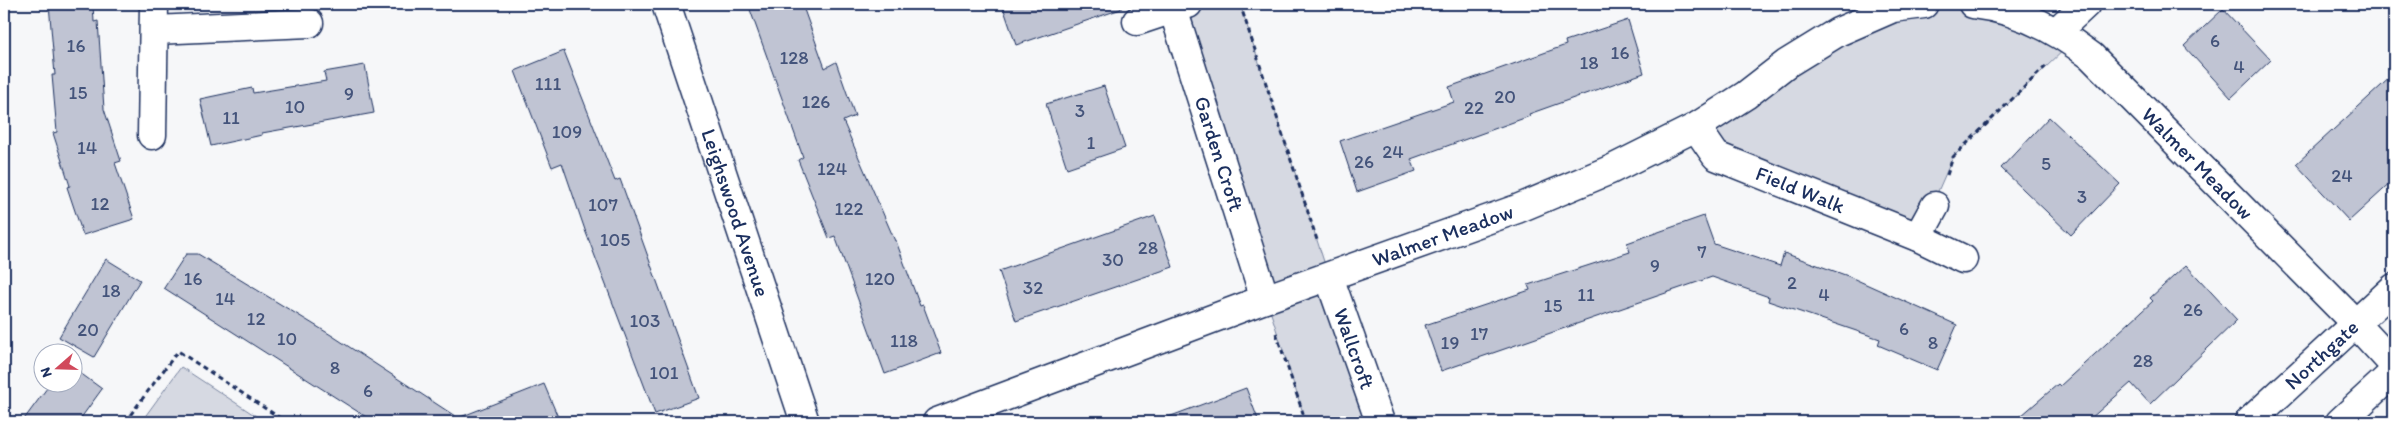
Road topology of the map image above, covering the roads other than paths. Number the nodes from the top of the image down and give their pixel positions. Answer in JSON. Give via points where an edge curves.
{"nodes":[{"id":1,"x":666,"y":4,"type":"edge"},
{"id":2,"x":1924,"y":4,"type":"edge"},
{"id":3,"x":1973,"y":4,"type":"edge"},
{"id":4,"x":2086,"y":4,"type":"edge"},
{"id":5,"x":1180,"y":6,"type":"edge"},
{"id":6,"x":1893,"y":6,"type":"edge"},
{"id":7,"x":154,"y":17,"type":"edge"},
{"id":8,"x":1137,"y":21,"type":"dead end"},
{"id":9,"x":309,"y":23,"type":"dead end"},
{"id":10,"x":2064,"y":37,"type":"junction"},
{"id":11,"x":1696,"y":127,"type":"junction"},
{"id":12,"x":152,"y":135,"type":"dead end"},
{"id":13,"x":1935,"y":206,"type":"road end"},
{"id":14,"x":1918,"y":237,"type":"junction"},
{"id":15,"x":1963,"y":259,"type":"dead end"},
{"id":16,"x":1329,"y":277,"type":"junction"},
{"id":17,"x":2394,"y":288,"type":"edge"},
{"id":18,"x":1265,"y":299,"type":"junction"},
{"id":19,"x":2356,"y":324,"type":"junction"},
{"id":20,"x":2394,"y":365,"type":"edge"},
{"id":21,"x":2394,"y":372,"type":"edge"},
{"id":22,"x":797,"y":420,"type":"edge"},
{"id":23,"x":937,"y":422,"type":"edge"},
{"id":24,"x":1380,"y":422,"type":"edge"},
{"id":25,"x":2250,"y":422,"type":"edge"},
{"id":26,"x":2340,"y":422,"type":"edge"}],
"edges":[{"from":1,"to":22,"type":"street","name":"Leighswood Avenue"},
{"from":2,"to":6,"type":"street","name":"Walmer Meadow"},
{"from":3,"to":10,"type":"street","name":"Walmer Meadow","via":[[2031,19]]},
{"from":4,"to":10,"type":"street"},
{"from":5,"to":8,"type":"street","name":"Garden Croft"},
{"from":5,"to":18,"type":"street","name":"Garden Croft"},
{"from":6,"to":11,"type":"street","name":"Walmer Meadow","via":[[1838,32]]},
{"from":7,"to":9,"type":"street"},
{"from":7,"to":12,"type":"street"},
{"from":10,"to":19,"type":"street","name":"Walmer Meadow","via":[[2090,56]]},
{"from":11,"to":14,"type":"street","name":"Field Walk","via":[[1716,156]]},
{"from":11,"to":16,"type":"street","name":"Walmer Meadow","via":[[1610,170],[1517,209]]},
{"from":13,"to":14,"type":"street"},
{"from":14,"to":15,"type":"street","name":"Field Walk"},
{"from":16,"to":18,"type":"street","name":"Walmer Meadow"},
{"from":16,"to":24,"type":"street","name":"Wallcroft"},
{"from":17,"to":19,"type":"street","name":"Northgate"},
{"from":18,"to":23,"type":"street","name":"Walmer Meadow"},
{"from":19,"to":20,"type":"street","name":"Walmer Meadow"},
{"from":19,"to":25,"type":"street","name":"Northgate"},
{"from":21,"to":26,"type":"street"}]}
